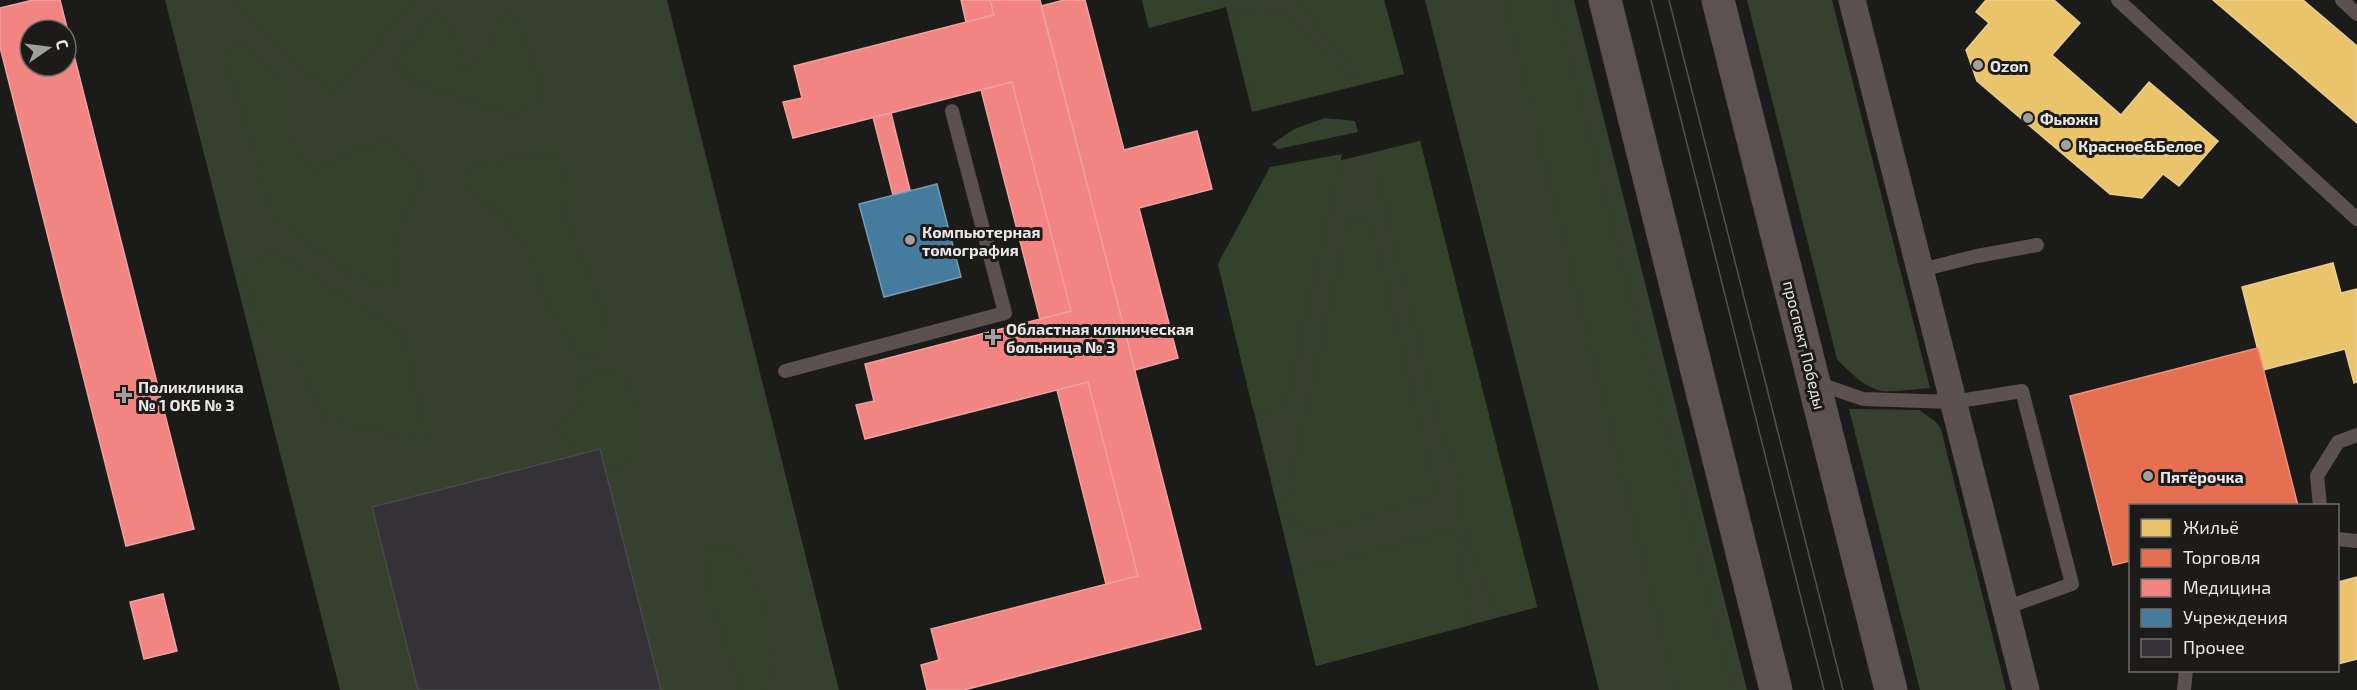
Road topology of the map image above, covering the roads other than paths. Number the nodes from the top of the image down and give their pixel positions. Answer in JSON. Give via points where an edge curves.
{"nodes":[{"id":1,"x":1605,"y":0,"type":"edge"},
{"id":2,"x":1718,"y":0,"type":"edge"},
{"id":3,"x":1852,"y":0,"type":"edge"},
{"id":4,"x":2118,"y":0,"type":"edge"},
{"id":5,"x":2342,"y":0,"type":"edge"},
{"id":6,"x":2357,"y":14,"type":"edge"},
{"id":7,"x":952,"y":111,"type":"dead end"},
{"id":8,"x":2357,"y":219,"type":"edge"},
{"id":9,"x":2037,"y":245,"type":"dead end"},
{"id":10,"x":1921,"y":270,"type":"junction"},
{"id":11,"x":785,"y":371,"type":"dead end"},
{"id":12,"x":1815,"y":382,"type":"junction"},
{"id":13,"x":1953,"y":402,"type":"junction"},
{"id":14,"x":2357,"y":435,"type":"edge"},
{"id":15,"x":2320,"y":504,"type":"edge"},
{"id":16,"x":2339,"y":539,"type":"edge"},
{"id":17,"x":2357,"y":541,"type":"edge"},
{"id":18,"x":2005,"y":608,"type":"junction"},
{"id":19,"x":2186,"y":672,"type":"edge"},
{"id":20,"x":1776,"y":690,"type":"edge"},
{"id":21,"x":1892,"y":690,"type":"edge"},
{"id":22,"x":2026,"y":690,"type":"edge"},
{"id":23,"x":2184,"y":690,"type":"edge"}],
"edges":[{"from":1,"to":20,"type":"main road"},
{"from":2,"to":12,"type":"main road","name":"проспект Победы"},
{"from":3,"to":10,"type":"street"},
{"from":4,"to":8,"type":"lane"},
{"from":5,"to":6,"type":"lane"},
{"from":7,"to":11,"type":"lane","via":[[1005,313]]},
{"from":9,"to":10,"type":"lane"},
{"from":10,"to":13,"type":"street"},
{"from":12,"to":13,"type":"lane","via":[[1863,399]]},
{"from":12,"to":21,"type":"main road","name":"проспект Победы"},
{"from":13,"to":18,"type":"street"},
{"from":13,"to":18,"type":"lane","via":[[2022,391],[2072,584]]},
{"from":14,"to":15,"type":"lane","via":[[2338,442],[2317,476]]},
{"from":16,"to":17,"type":"lane"},
{"from":18,"to":22,"type":"street"},
{"from":19,"to":23,"type":"lane"}]}
